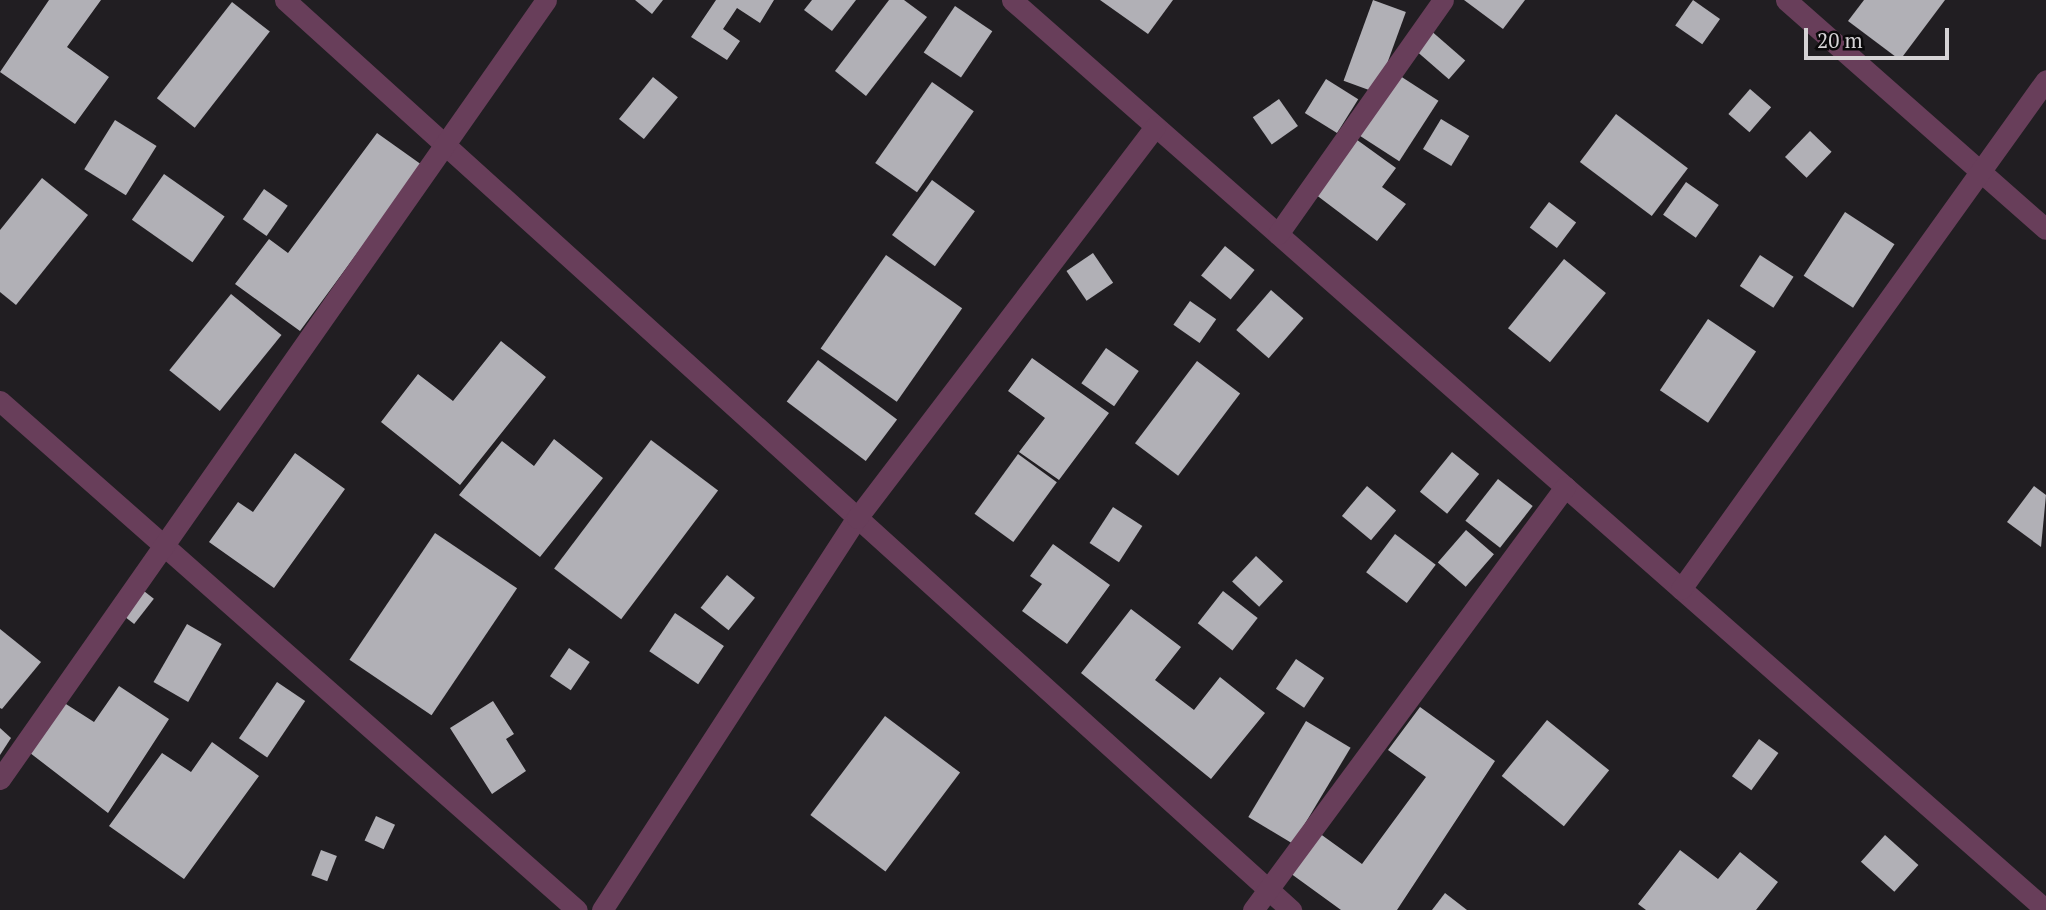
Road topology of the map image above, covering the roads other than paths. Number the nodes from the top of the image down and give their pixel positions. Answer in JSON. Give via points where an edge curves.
{"nodes":[{"id":1,"x":285,"y":0,"type":"edge"},
{"id":2,"x":546,"y":0,"type":"edge"},
{"id":3,"x":1012,"y":0,"type":"edge"},
{"id":4,"x":1443,"y":0,"type":"edge"},
{"id":5,"x":1786,"y":0,"type":"edge"},
{"id":6,"x":2046,"y":80,"type":"edge"},
{"id":7,"x":1156,"y":127,"type":"junction"},
{"id":8,"x":446,"y":142,"type":"junction"},
{"id":9,"x":1978,"y":169,"type":"junction"},
{"id":10,"x":2046,"y":229,"type":"edge"},
{"id":11,"x":1278,"y":234,"type":"junction"},
{"id":12,"x":0,"y":401,"type":"edge"},
{"id":13,"x":1565,"y":486,"type":"junction"},
{"id":14,"x":857,"y":517,"type":"junction"},
{"id":15,"x":160,"y":544,"type":"junction"},
{"id":16,"x":1681,"y":589,"type":"junction"},
{"id":17,"x":0,"y":779,"type":"edge"},
{"id":18,"x":1267,"y":890,"type":"junction"},
{"id":19,"x":577,"y":910,"type":"edge"},
{"id":20,"x":602,"y":910,"type":"edge"},
{"id":21,"x":1253,"y":910,"type":"edge"},
{"id":22,"x":1291,"y":910,"type":"edge"},
{"id":23,"x":2046,"y":910,"type":"edge"}],
"edges":[{"from":1,"to":8,"type":"street"},
{"from":2,"to":8,"type":"street"},
{"from":3,"to":7,"type":"street"},
{"from":4,"to":11,"type":"street"},
{"from":5,"to":9,"type":"street"},
{"from":6,"to":9,"type":"street"},
{"from":7,"to":11,"type":"street"},
{"from":7,"to":14,"type":"street"},
{"from":8,"to":14,"type":"street"},
{"from":8,"to":15,"type":"street"},
{"from":9,"to":10,"type":"street"},
{"from":9,"to":16,"type":"street"},
{"from":11,"to":13,"type":"street"},
{"from":12,"to":15,"type":"street"},
{"from":13,"to":16,"type":"street"},
{"from":13,"to":18,"type":"street"},
{"from":14,"to":18,"type":"street"},
{"from":14,"to":20,"type":"street"},
{"from":15,"to":17,"type":"street"},
{"from":15,"to":19,"type":"street"},
{"from":16,"to":23,"type":"street"},
{"from":18,"to":21,"type":"street"},
{"from":18,"to":22,"type":"street"}]}
